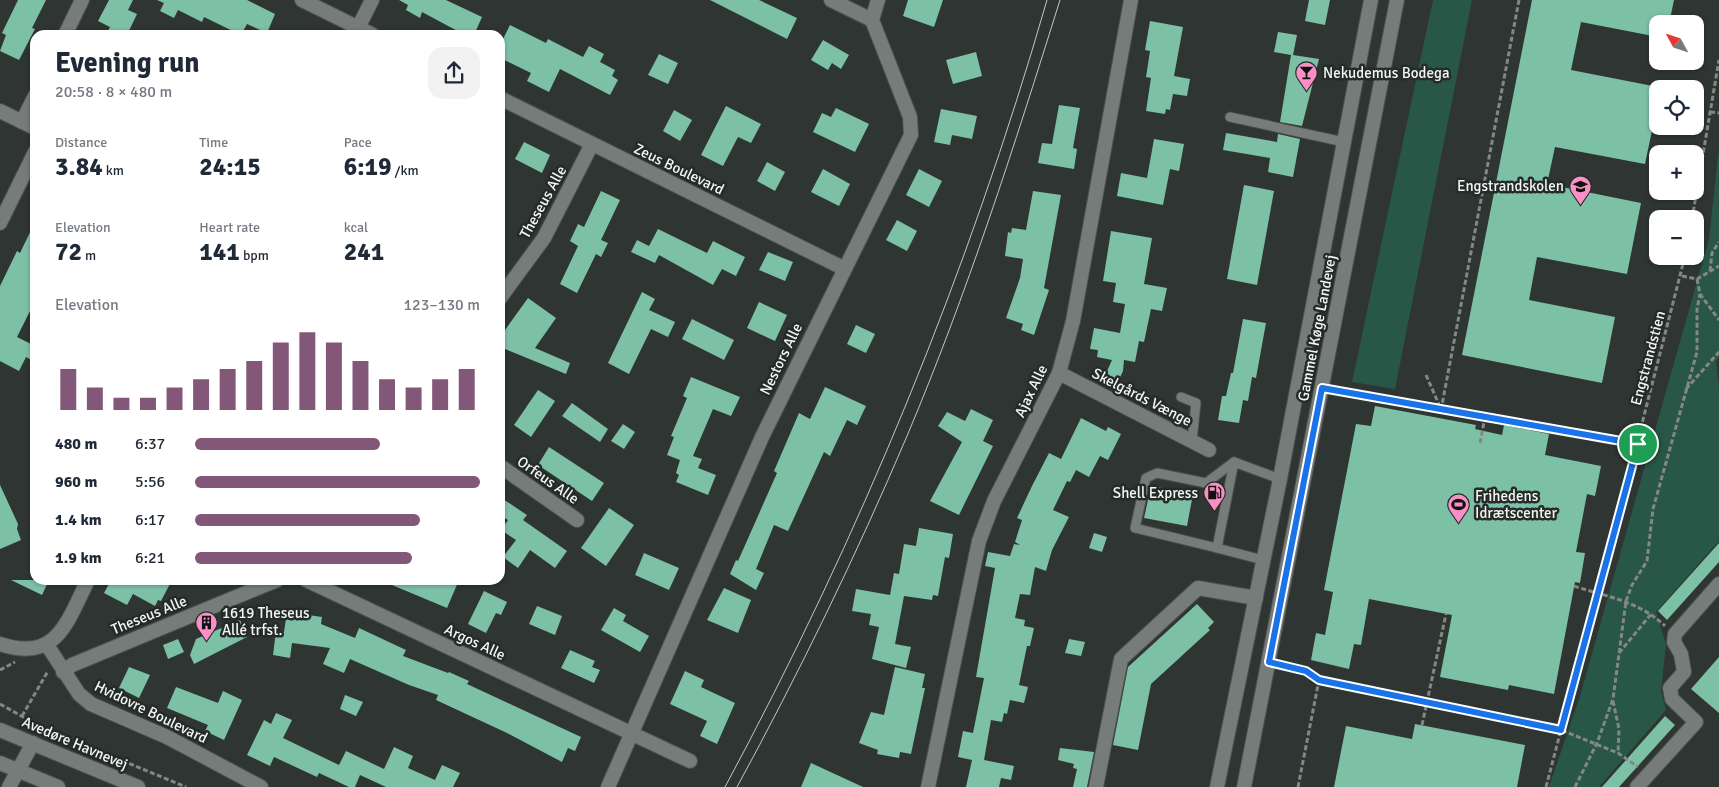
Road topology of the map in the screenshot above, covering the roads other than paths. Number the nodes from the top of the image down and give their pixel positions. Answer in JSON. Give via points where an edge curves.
{"nodes":[{"id":1,"x":82,"y":0,"type":"edge"},
{"id":2,"x":302,"y":0,"type":"edge"},
{"id":3,"x":372,"y":0,"type":"edge"},
{"id":4,"x":831,"y":0,"type":"edge"},
{"id":5,"x":878,"y":0,"type":"edge"},
{"id":6,"x":1130,"y":0,"type":"edge"},
{"id":7,"x":1371,"y":0,"type":"edge"},
{"id":8,"x":1398,"y":0,"type":"edge"},
{"id":9,"x":872,"y":20,"type":"junction"},
{"id":10,"x":67,"y":30,"type":"edge"},
{"id":11,"x":355,"y":30,"type":"edge"},
{"id":12,"x":357,"y":30,"type":"edge"},
{"id":13,"x":505,"y":100,"type":"edge"},
{"id":14,"x":0,"y":111,"type":"edge"},
{"id":15,"x":1230,"y":117,"type":"dead end"},
{"id":16,"x":29,"y":125,"type":"edge"},
{"id":17,"x":1344,"y":142,"type":"junction"},
{"id":18,"x":592,"y":144,"type":"junction"},
{"id":19,"x":30,"y":162,"type":"edge"},
{"id":20,"x":0,"y":223,"type":"edge"},
{"id":21,"x":843,"y":268,"type":"junction"},
{"id":22,"x":505,"y":291,"type":"edge"},
{"id":23,"x":1059,"y":373,"type":"junction"},
{"id":24,"x":1181,"y":397,"type":"dead end"},
{"id":25,"x":1192,"y":441,"type":"junction"},
{"id":26,"x":1209,"y":450,"type":"dead end"},
{"id":27,"x":1234,"y":462,"type":"junction"},
{"id":28,"x":505,"y":470,"type":"edge"},
{"id":29,"x":1280,"y":479,"type":"junction"},
{"id":30,"x":577,"y":520,"type":"dead end"},
{"id":31,"x":1217,"y":548,"type":"junction"},
{"id":32,"x":1264,"y":560,"type":"junction"},
{"id":33,"x":1719,"y":584,"type":"edge"},
{"id":34,"x":86,"y":585,"type":"edge"},
{"id":35,"x":265,"y":585,"type":"edge"},
{"id":36,"x":317,"y":585,"type":"edge"},
{"id":37,"x":1256,"y":598,"type":"junction"},
{"id":38,"x":0,"y":644,"type":"edge"},
{"id":39,"x":47,"y":645,"type":"junction"},
{"id":40,"x":63,"y":672,"type":"junction"},
{"id":41,"x":0,"y":730,"type":"edge"},
{"id":42,"x":631,"y":734,"type":"junction"},
{"id":43,"x":33,"y":743,"type":"junction"},
{"id":44,"x":690,"y":761,"type":"dead end"},
{"id":45,"x":0,"y":763,"type":"edge"},
{"id":46,"x":18,"y":770,"type":"junction"},
{"id":47,"x":9,"y":787,"type":"edge"},
{"id":48,"x":58,"y":787,"type":"edge"},
{"id":49,"x":138,"y":787,"type":"edge"},
{"id":50,"x":261,"y":787,"type":"edge"},
{"id":51,"x":608,"y":787,"type":"edge"},
{"id":52,"x":928,"y":787,"type":"edge"},
{"id":53,"x":1096,"y":787,"type":"edge"},
{"id":54,"x":1218,"y":787,"type":"edge"},
{"id":55,"x":1244,"y":787,"type":"edge"},
{"id":56,"x":1637,"y":787,"type":"edge"}],
"edges":[{"from":1,"to":10,"type":"street"},
{"from":2,"to":11,"type":"street"},
{"from":3,"to":12,"type":"street"},
{"from":4,"to":9,"type":"street"},
{"from":5,"to":9,"type":"street"},
{"from":6,"to":23,"type":"street","name":"Ajax Alle","via":[[1074,312]]},
{"from":7,"to":17,"type":"street","name":"Gammel Køge Landevej"},
{"from":8,"to":55,"type":"street","name":"Gammel Køge Landevej"},
{"from":9,"to":21,"type":"street","name":"Nestors Alle","via":[[910,117],[911,134]]},
{"from":13,"to":18,"type":"street","name":"Zeus Boulevard"},
{"from":14,"to":16,"type":"street"},
{"from":15,"to":17,"type":"lane"},
{"from":17,"to":29,"type":"street","name":"Gammel Køge Landevej"},
{"from":18,"to":21,"type":"street","name":"Zeus Boulevard"},
{"from":18,"to":22,"type":"street","name":"Theseus Alle","via":[[544,238]]},
{"from":19,"to":20,"type":"street"},
{"from":21,"to":42,"type":"street","name":"Nestors Alle","via":[[762,437]]},
{"from":23,"to":25,"type":"street","name":"Skelgårds Vænge"},
{"from":23,"to":52,"type":"street","name":"Ajax Alle","via":[[994,501],[979,541]]},
{"from":24,"to":25,"type":"lane","via":[[1196,402]]},
{"from":25,"to":26,"type":"street","name":"Skelgårds Vænge"},
{"from":27,"to":29,"type":"lane"},
{"from":27,"to":31,"type":"lane"},
{"from":27,"to":31,"type":"lane","via":[[1206,483],[1157,473],[1146,478],[1135,528]]},
{"from":28,"to":30,"type":"street","name":"Orfeus Alle"},
{"from":29,"to":32,"type":"street","name":"Gammel Køge Landevej"},
{"from":31,"to":32,"type":"lane"},
{"from":32,"to":37,"type":"street","name":"Gammel Køge Landevej"},
{"from":33,"to":56,"type":"street","via":[[1675,634],[1674,642],[1681,654],[1684,672],[1670,688],[1672,699],[1696,722]]},
{"from":34,"to":39,"type":"street","via":[[64,628]]},
{"from":35,"to":40,"type":"street","name":"Theseus Alle","via":[[72,665]]},
{"from":36,"to":42,"type":"street","name":"Argos Alle"},
{"from":37,"to":53,"type":"street","via":[[1198,588],[1121,659]]},
{"from":37,"to":54,"type":"street","name":"Gammel Køge Landevej"},
{"from":38,"to":39,"type":"street","via":[[37,650]]},
{"from":39,"to":40,"type":"street","name":"Hvidovre Boulevard"},
{"from":40,"to":50,"type":"street","name":"Hvidovre Boulevard","via":[[91,704],[167,737]]},
{"from":41,"to":43,"type":"street","name":"Avedøre Havnevej"},
{"from":42,"to":44,"type":"street"},
{"from":42,"to":51,"type":"street","name":"Nestors Alle"},
{"from":43,"to":46,"type":"street"},
{"from":43,"to":49,"type":"street","name":"Avedøre Havnevej"},
{"from":45,"to":46,"type":"street"},
{"from":46,"to":47,"type":"street"},
{"from":46,"to":48,"type":"street"}]}
